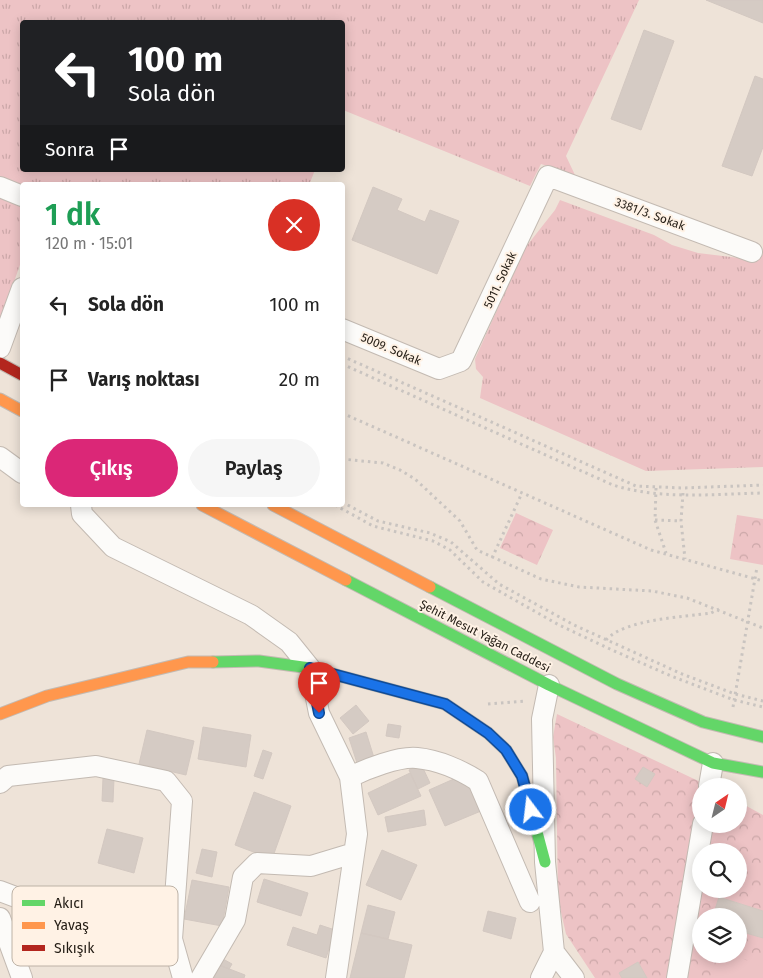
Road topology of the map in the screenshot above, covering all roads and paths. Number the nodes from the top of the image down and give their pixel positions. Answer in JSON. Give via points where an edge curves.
{"nodes":[{"id":1,"x":548,"y":176,"type":"joint"},
{"id":2,"x":0,"y":187,"type":"edge"},
{"id":3,"x":20,"y":195,"type":"edge"},
{"id":4,"x":752,"y":252,"type":"dead end"},
{"id":5,"x":20,"y":293,"type":"edge"},
{"id":6,"x":345,"y":330,"type":"edge"},
{"id":7,"x":0,"y":348,"type":"edge"},
{"id":8,"x":345,"y":357,"type":"edge"},
{"id":9,"x":0,"y":363,"type":"edge"},
{"id":10,"x":345,"y":365,"type":"edge"},
{"id":11,"x":439,"y":369,"type":"joint"},
{"id":12,"x":20,"y":374,"type":"edge"},
{"id":13,"x":0,"y":399,"type":"edge"},
{"id":14,"x":20,"y":410,"type":"edge"},
{"id":15,"x":345,"y":414,"type":"edge"},
{"id":16,"x":0,"y":457,"type":"edge"},
{"id":17,"x":345,"y":459,"type":"edge"},
{"id":18,"x":20,"y":472,"type":"edge"},
{"id":19,"x":763,"y":485,"type":"edge"},
{"id":20,"x":656,"y":488,"type":"junction"},
{"id":21,"x":683,"y":488,"type":"junction"},
{"id":22,"x":763,"y":492,"type":"edge"},
{"id":23,"x":522,"y":493,"type":"junction"},
{"id":24,"x":656,"y":494,"type":"junction"},
{"id":25,"x":682,"y":494,"type":"junction"},
{"id":26,"x":345,"y":504,"type":"edge"},
{"id":27,"x":206,"y":507,"type":"edge"},
{"id":28,"x":277,"y":507,"type":"edge"},
{"id":29,"x":339,"y":507,"type":"edge"},
{"id":30,"x":77,"y":508,"type":"edge"},
{"id":31,"x":655,"y":520,"type":"junction"},
{"id":32,"x":681,"y":521,"type":"junction"},
{"id":33,"x":666,"y":554,"type":"junction"},
{"id":34,"x":492,"y":558,"type":"junction"},
{"id":35,"x":685,"y":559,"type":"junction"},
{"id":36,"x":757,"y":567,"type":"dead end"},
{"id":37,"x":755,"y":579,"type":"junction"},
{"id":38,"x":763,"y":581,"type":"edge"},
{"id":39,"x":719,"y":609,"type":"junction"},
{"id":40,"x":747,"y":623,"type":"junction"},
{"id":41,"x":763,"y":628,"type":"edge"},
{"id":42,"x":606,"y":640,"type":"junction"},
{"id":43,"x":310,"y":668,"type":"junction"},
{"id":44,"x":548,"y":691,"type":"junction"},
{"id":45,"x":735,"y":694,"type":"junction"},
{"id":46,"x":734,"y":700,"type":"junction"},
{"id":47,"x":763,"y":702,"type":"edge"},
{"id":48,"x":482,"y":704,"type":"dead end"},
{"id":49,"x":763,"y":708,"type":"edge"},
{"id":50,"x":0,"y":714,"type":"edge"},
{"id":51,"x":729,"y":730,"type":"junction"},
{"id":52,"x":763,"y":737,"type":"edge"},
{"id":53,"x":713,"y":763,"type":"junction"},
{"id":54,"x":763,"y":772,"type":"edge"},
{"id":55,"x":350,"y":777,"type":"junction"},
{"id":56,"x":710,"y":778,"type":"edge"},
{"id":57,"x":755,"y":782,"type":"dead end"},
{"id":58,"x":0,"y":783,"type":"edge"},
{"id":59,"x":701,"y":833,"type":"edge"},
{"id":60,"x":354,"y":852,"type":"junction"},
{"id":61,"x":545,"y":862,"type":"junction"},
{"id":62,"x":176,"y":886,"type":"edge"},
{"id":63,"x":0,"y":890,"type":"edge"},
{"id":64,"x":12,"y":895,"type":"edge"},
{"id":65,"x":530,"y":902,"type":"dead end"},
{"id":66,"x":0,"y":918,"type":"edge"},
{"id":67,"x":12,"y":951,"type":"edge"},
{"id":68,"x":554,"y":952,"type":"junction"},
{"id":69,"x":178,"y":962,"type":"edge"},
{"id":70,"x":18,"y":966,"type":"edge"},
{"id":71,"x":22,"y":978,"type":"edge"},
{"id":72,"x":182,"y":978,"type":"edge"},
{"id":73,"x":201,"y":978,"type":"edge"},
{"id":74,"x":336,"y":978,"type":"edge"},
{"id":75,"x":541,"y":978,"type":"edge"},
{"id":76,"x":574,"y":978,"type":"edge"},
{"id":77,"x":677,"y":978,"type":"edge"}],
"edges":[{"from":1,"to":4,"type":"street","name":"3381/3. Sokak"},
{"from":1,"to":11,"type":"street","name":"5011. Sokak","via":[[466,354],[454,365]]},
{"from":2,"to":3,"type":"street"},
{"from":5,"to":7,"type":"street"},
{"from":6,"to":11,"type":"street","name":"5009. Sokak"},
{"from":8,"to":20,"type":"path","via":[[605,474],[636,486]]},
{"from":9,"to":12,"type":"main road"},
{"from":10,"to":24,"type":"path","via":[[613,485]]},
{"from":13,"to":14,"type":"main road"},
{"from":15,"to":23,"type":"path"},
{"from":16,"to":18,"type":"street"},
{"from":17,"to":34,"type":"path","via":[[383,463],[408,474],[460,521],[477,550]]},
{"from":19,"to":21,"type":"path"},
{"from":20,"to":21,"type":"path"},
{"from":20,"to":24,"type":"path"},
{"from":21,"to":25,"type":"path"},
{"from":22,"to":25,"type":"path"},
{"from":23,"to":33,"type":"path","via":[[614,535]]},
{"from":23,"to":34,"type":"path"},
{"from":24,"to":25,"type":"path"},
{"from":24,"to":31,"type":"path"},
{"from":25,"to":32,"type":"path"},
{"from":26,"to":42,"type":"path","via":[[378,521],[451,542],[499,584]]},
{"from":27,"to":44,"type":"main road","name":"Şehit Mesut Yağan Caddesi"},
{"from":28,"to":51,"type":"main road","name":"Şehit Mesut Yağan Caddesi","via":[[618,684],[661,705]]},
{"from":29,"to":46,"type":"path","via":[[373,526],[433,541],[450,550],[483,582],[559,625],[671,676]]},
{"from":30,"to":43,"type":"street","via":[[113,547],[251,616],[289,642]]},
{"from":31,"to":32,"type":"path"},
{"from":31,"to":33,"type":"path"},
{"from":32,"to":35,"type":"path"},
{"from":33,"to":35,"type":"path"},
{"from":34,"to":39,"type":"path","via":[[541,579],[579,587],[652,591]]},
{"from":35,"to":37,"type":"path"},
{"from":36,"to":37,"type":"path"},
{"from":37,"to":38,"type":"path"},
{"from":37,"to":40,"type":"path"},
{"from":39,"to":40,"type":"path"},
{"from":39,"to":42,"type":"path","via":[[711,614],[629,627]]},
{"from":40,"to":41,"type":"path"},
{"from":40,"to":45,"type":"path"},
{"from":42,"to":45,"type":"path"},
{"from":43,"to":50,"type":"main road","via":[[259,662],[188,662],[47,696]]},
{"from":43,"to":55,"type":"street","via":[[319,713]]},
{"from":43,"to":61,"type":"main road","via":[[445,704],[488,733],[506,750],[522,776]]},
{"from":44,"to":48,"type":"path","via":[[519,703]]},
{"from":44,"to":53,"type":"main road","name":"Şehit Mesut Yağan Caddesi"},
{"from":44,"to":61,"type":"street","via":[[542,719]]},
{"from":45,"to":46,"type":"path"},
{"from":45,"to":47,"type":"path"},
{"from":46,"to":49,"type":"path"},
{"from":46,"to":51,"type":"path"},
{"from":51,"to":52,"type":"main road","name":"Şehit Mesut Yağan Caddesi"},
{"from":53,"to":54,"type":"main road","name":"Şehit Mesut Yağan Caddesi"},
{"from":53,"to":56,"type":"street"},
{"from":53,"to":57,"type":"main road"},
{"from":55,"to":60,"type":"street","via":[[357,834]]},
{"from":55,"to":65,"type":"street","via":[[372,766],[416,757],[462,770],[478,781]]},
{"from":58,"to":62,"type":"street","via":[[8,776],[96,766],[166,780],[182,801]]},
{"from":59,"to":77,"type":"street"},
{"from":60,"to":73,"type":"street","via":[[311,866],[257,863],[243,877],[236,920]]},
{"from":60,"to":74,"type":"street"},
{"from":61,"to":68,"type":"street"},
{"from":63,"to":64,"type":"street"},
{"from":66,"to":67,"type":"street"},
{"from":68,"to":75,"type":"street"},
{"from":68,"to":76,"type":"street"},
{"from":69,"to":72,"type":"street"},
{"from":70,"to":71,"type":"street"}]}
